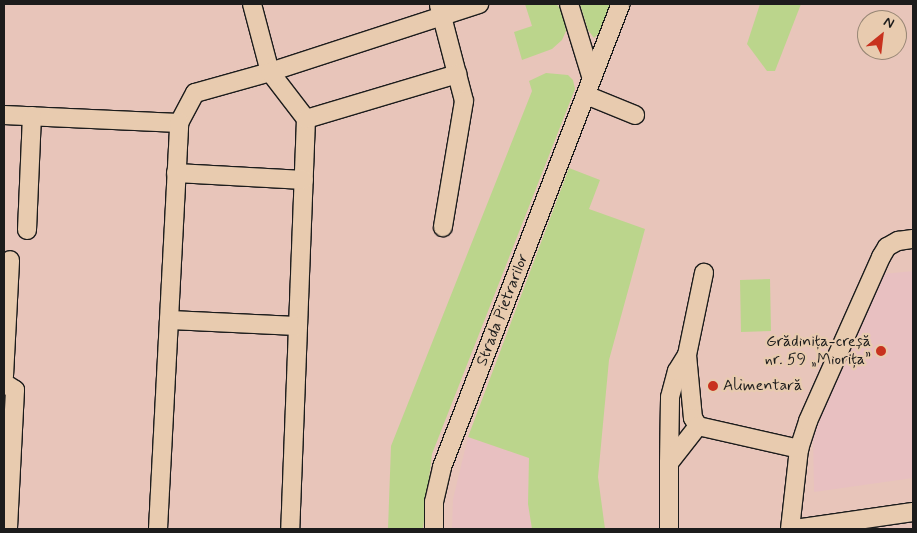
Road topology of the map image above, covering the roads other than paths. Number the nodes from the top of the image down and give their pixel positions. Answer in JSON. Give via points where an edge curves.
{"nodes":[{"id":1,"x":252,"y":4,"type":"edge"},
{"id":2,"x":479,"y":4,"type":"edge"},
{"id":3,"x":569,"y":4,"type":"edge"},
{"id":4,"x":621,"y":4,"type":"edge"},
{"id":5,"x":441,"y":9,"type":"edge"},
{"id":6,"x":270,"y":72,"type":"junction"},
{"id":7,"x":457,"y":74,"type":"junction"},
{"id":8,"x":589,"y":87,"type":"junction"},
{"id":9,"x":4,"y":115,"type":"edge"},
{"id":10,"x":635,"y":115,"type":"dead end"},
{"id":11,"x":32,"y":116,"type":"junction"},
{"id":12,"x":306,"y":119,"type":"junction"},
{"id":13,"x":179,"y":123,"type":"junction"},
{"id":14,"x":176,"y":173,"type":"junction"},
{"id":15,"x":304,"y":180,"type":"junction"},
{"id":16,"x":443,"y":227,"type":"dead end"},
{"id":17,"x":27,"y":230,"type":"dead end"},
{"id":18,"x":913,"y":238,"type":"edge"},
{"id":19,"x":10,"y":260,"type":"dead end"},
{"id":20,"x":704,"y":273,"type":"dead end"},
{"id":21,"x":169,"y":320,"type":"junction"},
{"id":22,"x":298,"y":326,"type":"junction"},
{"id":23,"x":687,"y":355,"type":"junction"},
{"id":24,"x":4,"y":376,"type":"edge"},
{"id":25,"x":4,"y":383,"type":"edge"},
{"id":26,"x":698,"y":426,"type":"junction"},
{"id":27,"x":799,"y":449,"type":"junction"},
{"id":28,"x":669,"y":463,"type":"junction"},
{"id":29,"x":913,"y":512,"type":"edge"},
{"id":30,"x":8,"y":529,"type":"edge"},
{"id":31,"x":158,"y":529,"type":"edge"},
{"id":32,"x":290,"y":529,"type":"edge"},
{"id":33,"x":434,"y":529,"type":"edge"},
{"id":34,"x":669,"y":529,"type":"edge"},
{"id":35,"x":790,"y":529,"type":"edge"},
{"id":36,"x":795,"y":529,"type":"edge"}],
"edges":[{"from":1,"to":6,"type":"street"},
{"from":2,"to":5,"type":"street"},
{"from":3,"to":8,"type":"street"},
{"from":4,"to":8,"type":"street","name":"Strada Pietrarilor"},
{"from":5,"to":6,"type":"street"},
{"from":5,"to":7,"type":"street"},
{"from":6,"to":12,"type":"street"},
{"from":6,"to":13,"type":"street","via":[[195,93]]},
{"from":7,"to":12,"type":"street"},
{"from":7,"to":16,"type":"street","via":[[464,100]]},
{"from":8,"to":10,"type":"street"},
{"from":8,"to":33,"type":"street","name":"Strada Pietrarilor","via":[[442,467],[434,502]]},
{"from":9,"to":11,"type":"street"},
{"from":11,"to":13,"type":"street"},
{"from":11,"to":17,"type":"street"},
{"from":12,"to":15,"type":"street"},
{"from":13,"to":14,"type":"street"},
{"from":14,"to":15,"type":"street"},
{"from":14,"to":21,"type":"street"},
{"from":15,"to":22,"type":"street"},
{"from":18,"to":27,"type":"street","via":[[898,241],[881,257]]},
{"from":19,"to":24,"type":"street"},
{"from":20,"to":23,"type":"street"},
{"from":21,"to":22,"type":"street"},
{"from":21,"to":31,"type":"street"},
{"from":22,"to":32,"type":"street"},
{"from":23,"to":26,"type":"street","via":[[694,418]]},
{"from":23,"to":28,"type":"street","via":[[677,371],[670,397]]},
{"from":25,"to":30,"type":"street","via":[[15,390]]},
{"from":26,"to":27,"type":"street"},
{"from":26,"to":28,"type":"street"},
{"from":27,"to":35,"type":"street"},
{"from":28,"to":34,"type":"street"},
{"from":29,"to":36,"type":"street"}]}
